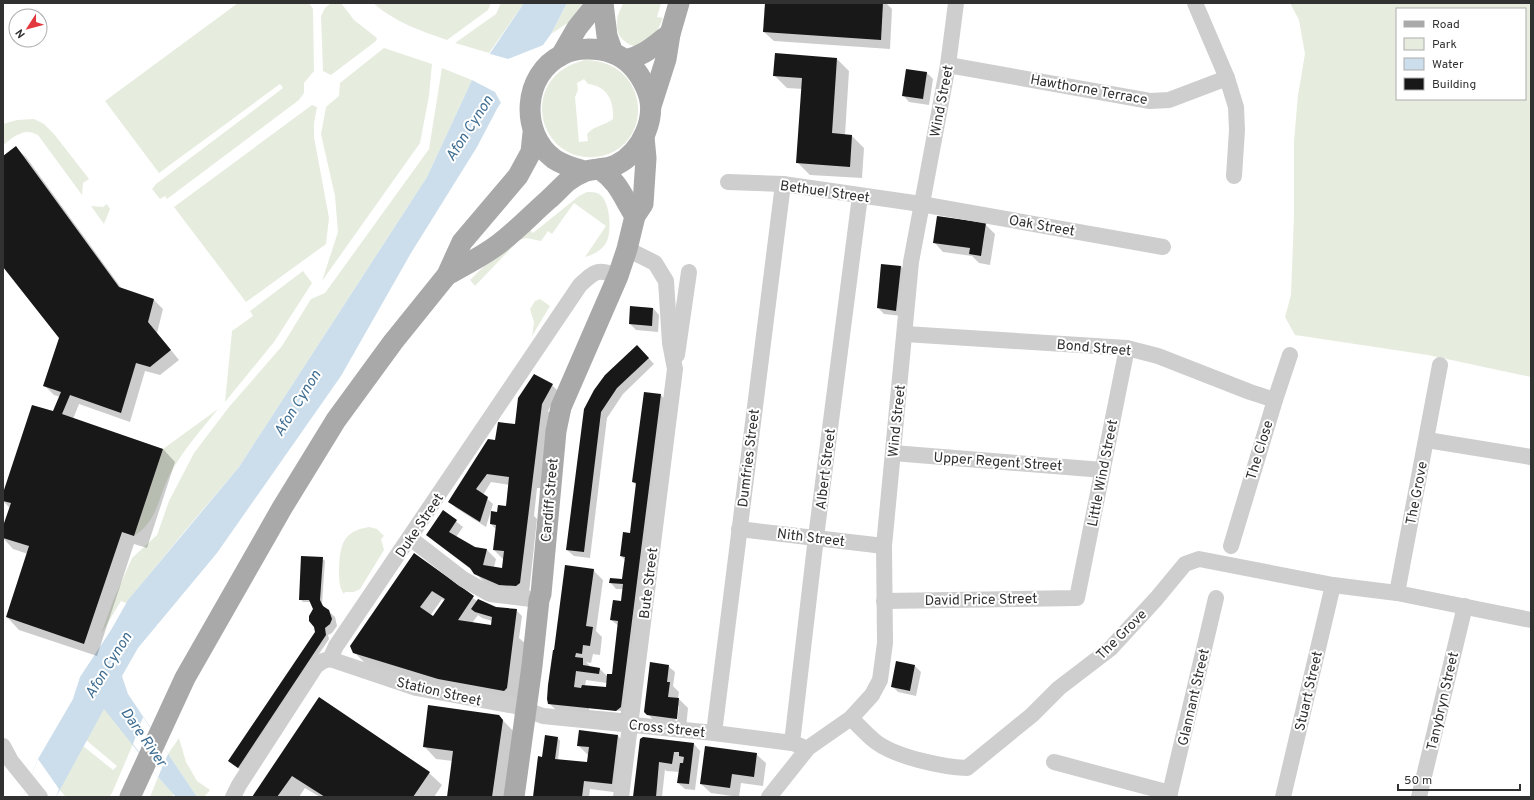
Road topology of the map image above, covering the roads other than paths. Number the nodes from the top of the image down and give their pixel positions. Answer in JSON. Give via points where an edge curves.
{"nodes":[{"id":1,"x":596,"y":3,"type":"edge"},
{"id":2,"x":603,"y":3,"type":"edge"},
{"id":3,"x":678,"y":3,"type":"edge"},
{"id":4,"x":956,"y":3,"type":"edge"},
{"id":5,"x":1195,"y":3,"type":"edge"},
{"id":6,"x":670,"y":34,"type":"junction"},
{"id":7,"x":562,"y":54,"type":"junction"},
{"id":8,"x":620,"y":57,"type":"junction"},
{"id":9,"x":948,"y":65,"type":"junction"},
{"id":10,"x":1227,"y":78,"type":"junction"},
{"id":11,"x":651,"y":106,"type":"junction"},
{"id":12,"x":533,"y":133,"type":"junction"},
{"id":13,"x":644,"y":137,"type":"junction"},
{"id":14,"x":592,"y":170,"type":"junction"},
{"id":15,"x":1234,"y":176,"type":"dead end"},
{"id":16,"x":728,"y":182,"type":"dead end"},
{"id":17,"x":783,"y":184,"type":"junction"},
{"id":18,"x":860,"y":196,"type":"junction"},
{"id":19,"x":921,"y":204,"type":"junction"},
{"id":20,"x":635,"y":216,"type":"junction"},
{"id":21,"x":1163,"y":247,"type":"dead end"},
{"id":22,"x":627,"y":249,"type":"junction"},
{"id":23,"x":689,"y":272,"type":"dead end"},
{"id":24,"x":447,"y":275,"type":"junction"},
{"id":25,"x":618,"y":276,"type":"junction"},
{"id":26,"x":905,"y":334,"type":"junction"},
{"id":27,"x":1127,"y":348,"type":"junction"},
{"id":28,"x":1290,"y":355,"type":"dead end"},
{"id":29,"x":1440,"y":365,"type":"dead end"},
{"id":30,"x":675,"y":369,"type":"junction"},
{"id":31,"x":1275,"y":400,"type":"junction"},
{"id":32,"x":1427,"y":440,"type":"junction"},
{"id":33,"x":893,"y":453,"type":"junction"},
{"id":34,"x":1531,"y":457,"type":"edge"},
{"id":35,"x":1103,"y":470,"type":"junction"},
{"id":36,"x":739,"y":529,"type":"junction"},
{"id":37,"x":816,"y":537,"type":"junction"},
{"id":38,"x":410,"y":538,"type":"junction"},
{"id":39,"x":884,"y":546,"type":"junction"},
{"id":40,"x":1230,"y":546,"type":"dead end"},
{"id":41,"x":1333,"y":585,"type":"junction"},
{"id":42,"x":1397,"y":593,"type":"junction"},
{"id":43,"x":1077,"y":598,"type":"joint"},
{"id":44,"x":1216,"y":598,"type":"dead end"},
{"id":45,"x":538,"y":600,"type":"junction"},
{"id":46,"x":884,"y":601,"type":"junction"},
{"id":47,"x":1465,"y":606,"type":"junction"},
{"id":48,"x":1531,"y":620,"type":"edge"},
{"id":49,"x":330,"y":659,"type":"junction"},
{"id":50,"x":526,"y":709,"type":"junction"},
{"id":51,"x":851,"y":718,"type":"junction"},
{"id":52,"x":630,"y":724,"type":"junction"},
{"id":53,"x":714,"y":733,"type":"junction"},
{"id":54,"x":792,"y":743,"type":"junction"},
{"id":55,"x":3,"y":746,"type":"edge"},
{"id":56,"x":808,"y":748,"type":"junction"},
{"id":57,"x":1054,"y":762,"type":"dead end"},
{"id":58,"x":1169,"y":795,"type":"edge"},
{"id":59,"x":40,"y":797,"type":"edge"},
{"id":60,"x":130,"y":797,"type":"edge"},
{"id":61,"x":233,"y":797,"type":"edge"},
{"id":62,"x":514,"y":797,"type":"edge"},
{"id":63,"x":621,"y":797,"type":"edge"},
{"id":64,"x":769,"y":797,"type":"edge"},
{"id":65,"x":1283,"y":797,"type":"edge"},
{"id":66,"x":1419,"y":797,"type":"edge"}],
"edges":[{"from":1,"to":7,"type":"main road"},
{"from":2,"to":8,"type":"main road","via":[[607,36]]},
{"from":3,"to":6,"type":"main road"},
{"from":4,"to":9,"type":"street","name":"Wind Street"},
{"from":5,"to":10,"type":"street"},
{"from":6,"to":8,"type":"main road","via":[[638,57]]},
{"from":6,"to":11,"type":"main road","via":[[666,59]]},
{"from":7,"to":8,"type":"main road","via":[[596,49]]},
{"from":7,"to":12,"type":"main road","via":[[538,77],[531,95],[529,115]]},
{"from":8,"to":11,"type":"main road","via":[[631,63],[640,76],[648,90]]},
{"from":9,"to":10,"type":"street","name":"Hawthorne Terrace","via":[[1150,101],[1169,100]]},
{"from":9,"to":19,"type":"street","name":"Wind Street"},
{"from":10,"to":15,"type":"street","via":[[1236,107]]},
{"from":11,"to":13,"type":"main road"},
{"from":12,"to":14,"type":"main road","via":[[553,158],[568,166]]},
{"from":12,"to":24,"type":"main road","via":[[531,152],[518,176],[462,242]]},
{"from":13,"to":14,"type":"main road","via":[[632,154],[616,165]]},
{"from":13,"to":20,"type":"main road","name":"Cardiff Street","via":[[646,158],[643,204]]},
{"from":14,"to":20,"type":"main road","via":[[612,178]]},
{"from":14,"to":24,"type":"main road","via":[[568,181],[496,246]]},
{"from":16,"to":17,"type":"street","name":"Bethuel Street"},
{"from":17,"to":18,"type":"street","name":"Bethuel Street"},
{"from":17,"to":36,"type":"street","name":"Dumfries Street"},
{"from":18,"to":19,"type":"street","name":"Bethuel Street"},
{"from":18,"to":37,"type":"street","name":"Albert Street"},
{"from":19,"to":21,"type":"street","name":"Oak Street"},
{"from":19,"to":26,"type":"street","name":"Wind Street","via":[[911,262]]},
{"from":20,"to":22,"type":"main road","name":"Cardiff Street"},
{"from":22,"to":25,"type":"main road","name":"Cardiff Street"},
{"from":22,"to":30,"type":"street","name":"Bute Street","via":[[655,263],[666,281],[670,343]]},
{"from":23,"to":30,"type":"street","name":"Bute Street"},
{"from":24,"to":60,"type":"main road","via":[[393,342],[336,420],[282,508],[188,671]]},
{"from":25,"to":38,"type":"street","name":"Duke Street","via":[[602,271],[592,274],[580,284]]},
{"from":25,"to":45,"type":"main road","name":"Cardiff Street","via":[[560,413]]},
{"from":26,"to":27,"type":"street","name":"Bond Street"},
{"from":26,"to":33,"type":"street","name":"Wind Street"},
{"from":27,"to":31,"type":"street","name":"Bond Street","via":[[1158,356]]},
{"from":27,"to":35,"type":"street","name":"Little Wind Street"},
{"from":28,"to":31,"type":"street","name":"The Close"},
{"from":29,"to":32,"type":"street","name":"The Grove"},
{"from":30,"to":52,"type":"street","name":"Bute Street"},
{"from":31,"to":40,"type":"street","name":"The Close"},
{"from":32,"to":34,"type":"street"},
{"from":32,"to":42,"type":"street","name":"The Grove"},
{"from":33,"to":35,"type":"street","name":"Upper Regent Street"},
{"from":33,"to":39,"type":"street","name":"Wind Street"},
{"from":35,"to":43,"type":"street","name":"Little Wind Street"},
{"from":36,"to":37,"type":"street","name":"Nith Street"},
{"from":36,"to":53,"type":"street","name":"Dumfries Street"},
{"from":37,"to":39,"type":"street","name":"Nith Street"},
{"from":37,"to":54,"type":"street","name":"Albert Street"},
{"from":38,"to":45,"type":"street","via":[[464,579],[490,594]]},
{"from":38,"to":49,"type":"street","name":"Duke Street","via":[[336,646]]},
{"from":39,"to":46,"type":"street","name":"Wind Street"},
{"from":41,"to":42,"type":"street","name":"The Grove"},
{"from":41,"to":51,"type":"street","name":"The Grove","via":[[1199,559],[1185,564],[1110,649],[1059,688],[1032,715],[967,768],[950,768],[898,753],[876,742]]},
{"from":41,"to":65,"type":"street","name":"Stuart Street"},
{"from":42,"to":47,"type":"street","name":"The Grove"},
{"from":43,"to":46,"type":"street","name":"David Price Street"},
{"from":44,"to":58,"type":"street","name":"Glannant Street"},
{"from":45,"to":50,"type":"main road","name":"Cardiff Street"},
{"from":46,"to":51,"type":"street","name":"Wind Street","via":[[885,643],[880,680],[872,696]]},
{"from":47,"to":48,"type":"street","name":"The Grove"},
{"from":47,"to":66,"type":"street","name":"Tanybryn Street"},
{"from":49,"to":50,"type":"street","name":"Station Street","via":[[416,688]]},
{"from":49,"to":61,"type":"street","name":"Duke Street","via":[[316,666]]},
{"from":50,"to":52,"type":"street","name":"Cross Street","via":[[543,716]]},
{"from":50,"to":62,"type":"main road","name":"Cardiff Street"},
{"from":51,"to":56,"type":"street","name":"Wind Street"},
{"from":52,"to":53,"type":"street","name":"Cross Street"},
{"from":52,"to":63,"type":"street","name":"Bute Street"},
{"from":53,"to":54,"type":"street","name":"Cross Street"},
{"from":54,"to":56,"type":"street","name":"Cross Street"},
{"from":55,"to":59,"type":"street","via":[[11,761]]},
{"from":56,"to":64,"type":"street","name":"Wind Street"},
{"from":57,"to":58,"type":"street"}]}
